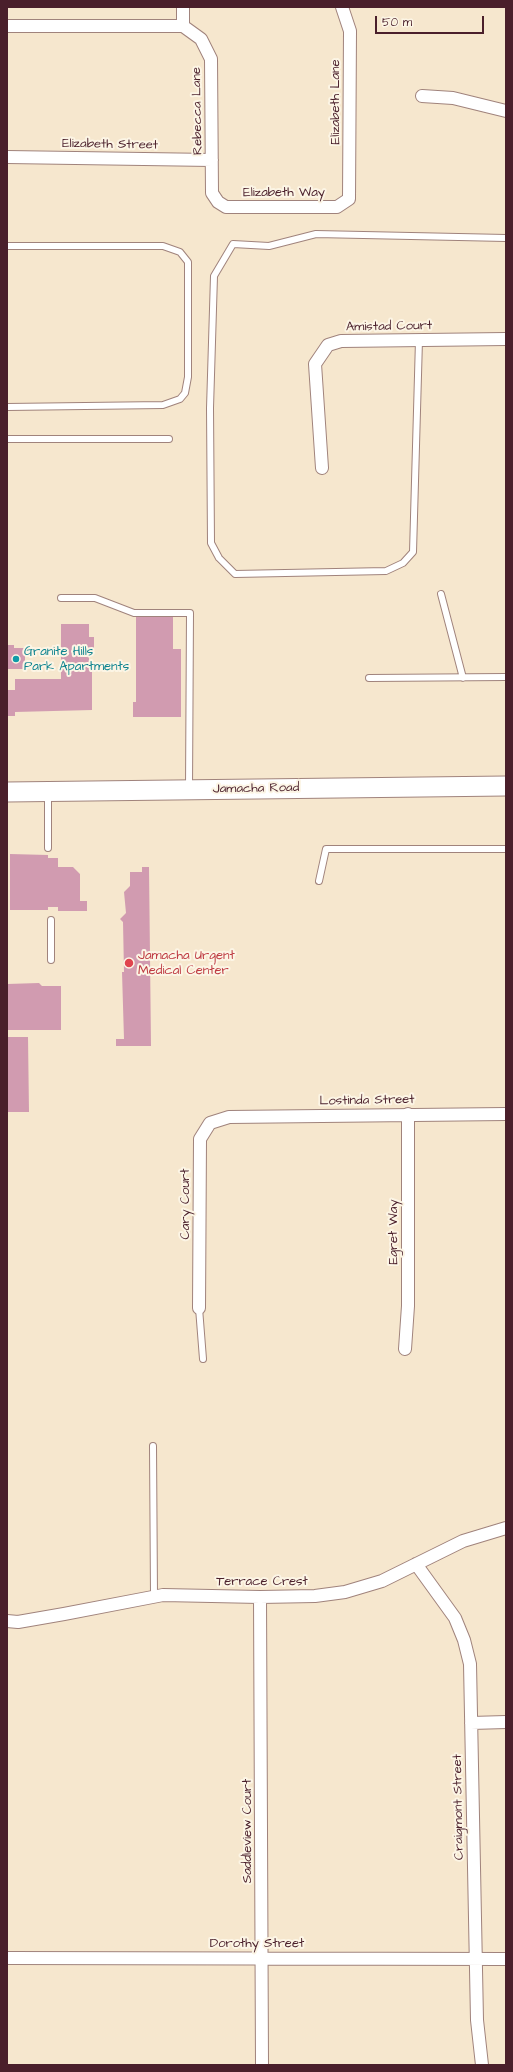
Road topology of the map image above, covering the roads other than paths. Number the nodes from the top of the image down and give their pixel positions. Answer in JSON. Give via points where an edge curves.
{"nodes":[{"id":1,"x":183,"y":7,"type":"edge"},
{"id":2,"x":342,"y":7,"type":"edge"},
{"id":3,"x":7,"y":26,"type":"edge"},
{"id":4,"x":183,"y":26,"type":"junction"},
{"id":5,"x":422,"y":96,"type":"dead end"},
{"id":6,"x":506,"y":111,"type":"edge"},
{"id":7,"x":7,"y":157,"type":"edge"},
{"id":8,"x":212,"y":160,"type":"junction"},
{"id":9,"x":349,"y":199,"type":"joint"},
{"id":10,"x":218,"y":202,"type":"joint"},
{"id":11,"x":506,"y":238,"type":"edge"},
{"id":12,"x":7,"y":246,"type":"edge"},
{"id":13,"x":506,"y":339,"type":"edge"},
{"id":14,"x":419,"y":340,"type":"junction"},
{"id":15,"x":7,"y":407,"type":"edge"},
{"id":16,"x":7,"y":439,"type":"edge"},
{"id":17,"x":169,"y":439,"type":"dead end"},
{"id":18,"x":322,"y":468,"type":"dead end"},
{"id":19,"x":441,"y":594,"type":"dead end"},
{"id":20,"x":61,"y":598,"type":"dead end"},
{"id":21,"x":506,"y":677,"type":"edge"},
{"id":22,"x":369,"y":678,"type":"dead end"},
{"id":23,"x":463,"y":678,"type":"junction"},
{"id":24,"x":506,"y":786,"type":"edge"},
{"id":25,"x":189,"y":790,"type":"junction"},
{"id":26,"x":7,"y":792,"type":"edge"},
{"id":27,"x":48,"y":792,"type":"junction"},
{"id":28,"x":48,"y":848,"type":"dead end"},
{"id":29,"x":506,"y":849,"type":"edge"},
{"id":30,"x":319,"y":881,"type":"dead end"},
{"id":31,"x":52,"y":920,"type":"dead end"},
{"id":32,"x":50,"y":960,"type":"dead end"},
{"id":33,"x":408,"y":1114,"type":"junction"},
{"id":34,"x":506,"y":1114,"type":"edge"},
{"id":35,"x":229,"y":1117,"type":"joint"},
{"id":36,"x":199,"y":1308,"type":"joint"},
{"id":37,"x":405,"y":1349,"type":"dead end"},
{"id":38,"x":203,"y":1359,"type":"dead end"},
{"id":39,"x":153,"y":1446,"type":"dead end"},
{"id":40,"x":506,"y":1528,"type":"edge"},
{"id":41,"x":416,"y":1564,"type":"junction"},
{"id":42,"x":154,"y":1596,"type":"junction"},
{"id":43,"x":260,"y":1597,"type":"junction"},
{"id":44,"x":7,"y":1621,"type":"edge"},
{"id":45,"x":506,"y":1722,"type":"edge"},
{"id":46,"x":471,"y":1723,"type":"junction"},
{"id":47,"x":7,"y":1958,"type":"edge"},
{"id":48,"x":263,"y":1958,"type":"junction"},
{"id":49,"x":476,"y":1958,"type":"junction"},
{"id":50,"x":506,"y":1959,"type":"edge"},
{"id":51,"x":262,"y":2065,"type":"edge"},
{"id":52,"x":482,"y":2065,"type":"edge"}],
"edges":[{"from":1,"to":4,"type":"street"},
{"from":2,"to":9,"type":"street","name":"Elizabeth Lane","via":[[350,31]]},
{"from":3,"to":4,"type":"street"},
{"from":4,"to":8,"type":"street","name":"Rebecca Lane","via":[[201,39],[211,59]]},
{"from":5,"to":6,"type":"street","via":[[453,98]]},
{"from":7,"to":8,"type":"street","name":"Elizabeth Street"},
{"from":8,"to":10,"type":"street","name":"Rebecca Lane","via":[[212,193]]},
{"from":9,"to":10,"type":"street","name":"Elizabeth Way","via":[[336,207],[226,207]]},
{"from":11,"to":14,"type":"lane","via":[[316,234],[269,246],[233,244],[214,276],[210,408],[211,543],[219,558],[235,574],[386,571],[403,563],[413,552]]},
{"from":12,"to":15,"type":"lane","via":[[163,246],[180,252],[188,262],[188,377],[185,393],[180,399],[163,405]]},
{"from":13,"to":14,"type":"street","name":"Amistad Court"},
{"from":14,"to":18,"type":"street","name":"Amistad Court","via":[[341,341],[328,345],[315,364]]},
{"from":16,"to":17,"type":"lane"},
{"from":19,"to":23,"type":"lane"},
{"from":20,"to":25,"type":"lane","via":[[95,598],[134,613],[190,613]]},
{"from":21,"to":23,"type":"lane"},
{"from":22,"to":23,"type":"lane"},
{"from":24,"to":25,"type":"main road","name":"Jamacha Road"},
{"from":25,"to":27,"type":"main road","name":"Jamacha Road"},
{"from":26,"to":27,"type":"main road","name":"Jamacha Road"},
{"from":27,"to":28,"type":"lane"},
{"from":29,"to":30,"type":"lane","via":[[326,849]]},
{"from":31,"to":32,"type":"lane"},
{"from":33,"to":34,"type":"street","name":"Lostinda Street"},
{"from":33,"to":35,"type":"street","name":"Lostinda Street"},
{"from":33,"to":37,"type":"street","name":"Egret Way","via":[[408,1306]]},
{"from":35,"to":36,"type":"street","name":"Cary Court","via":[[210,1123],[200,1139]]},
{"from":36,"to":38,"type":"lane"},
{"from":39,"to":42,"type":"lane"},
{"from":40,"to":41,"type":"street","name":"Terrace Crest","via":[[463,1540]]},
{"from":41,"to":43,"type":"street","name":"Terrace Crest","via":[[382,1581],[345,1592],[315,1596]]},
{"from":41,"to":46,"type":"street","name":"Craigmont Street","via":[[455,1618],[464,1640],[470,1664]]},
{"from":42,"to":43,"type":"street","name":"Terrace Crest"},
{"from":42,"to":44,"type":"street","name":"Terrace Crest","via":[[18,1622]]},
{"from":43,"to":48,"type":"street","name":"Saddleview Court"},
{"from":45,"to":46,"type":"street"},
{"from":46,"to":49,"type":"street","name":"Craigmont Street"},
{"from":47,"to":48,"type":"street","name":"Dorothy Street"},
{"from":48,"to":49,"type":"street","name":"Dorothy Street"},
{"from":48,"to":51,"type":"street","name":"Saddleview Court"},
{"from":49,"to":50,"type":"street","name":"Dorothy Street"},
{"from":49,"to":52,"type":"street","name":"Craigmont Street","via":[[477,2020]]}]}
